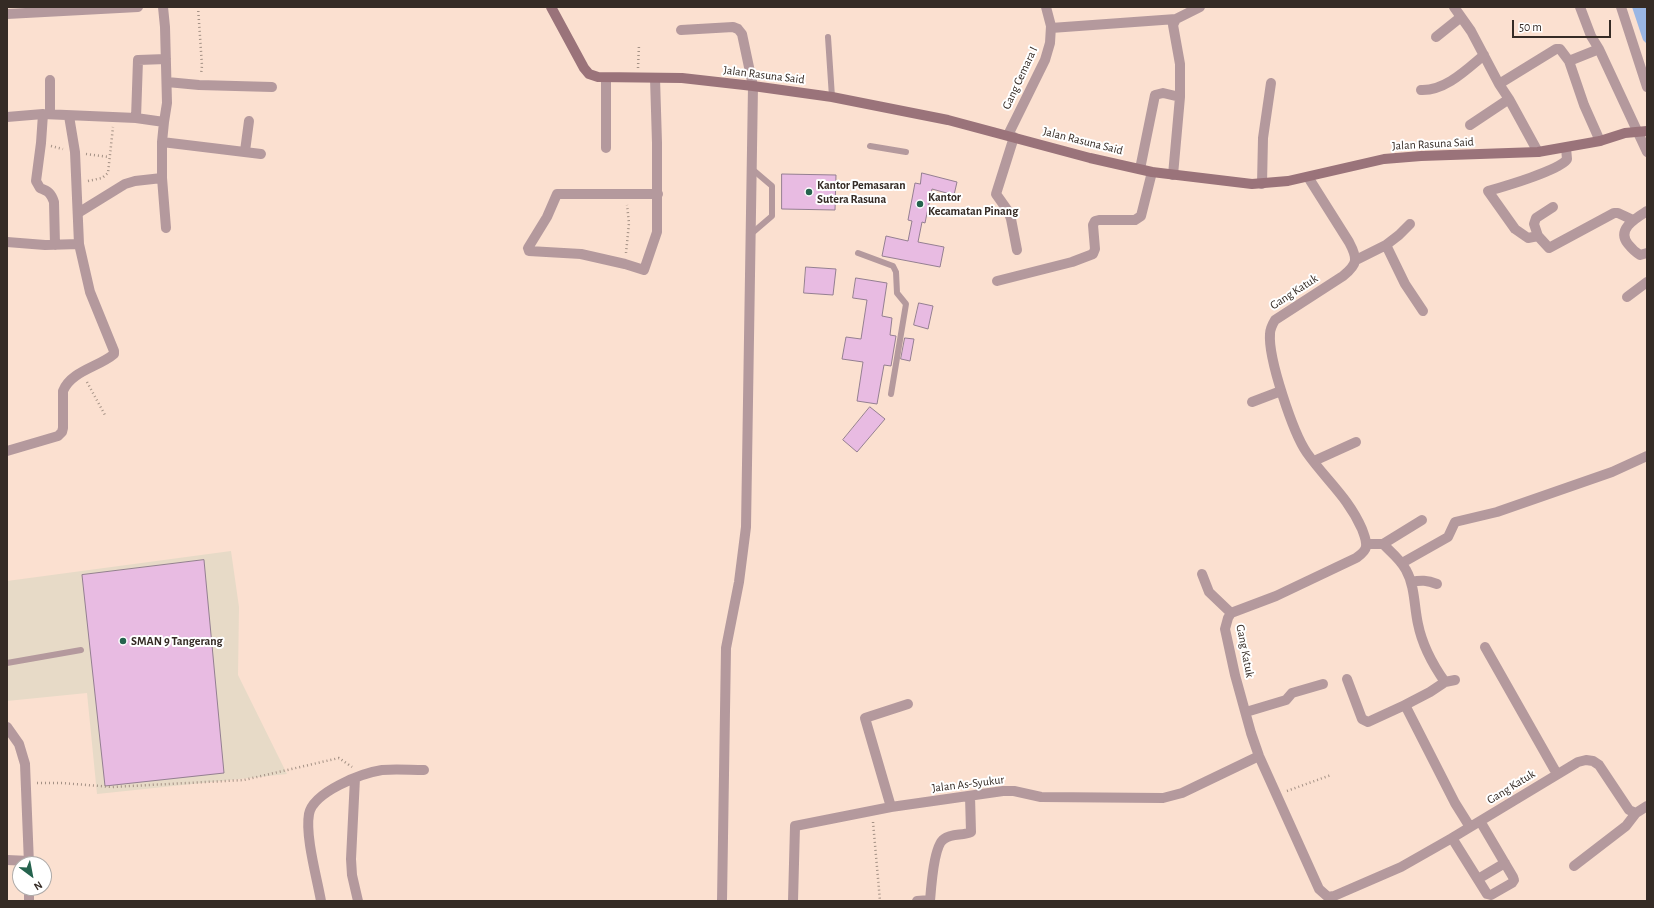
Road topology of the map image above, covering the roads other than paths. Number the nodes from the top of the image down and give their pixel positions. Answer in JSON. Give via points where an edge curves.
{"nodes":[{"id":1,"x":138,"y":7,"type":"edge"},
{"id":2,"x":163,"y":7,"type":"edge"},
{"id":3,"x":551,"y":7,"type":"edge"},
{"id":4,"x":1046,"y":7,"type":"edge"},
{"id":5,"x":1200,"y":7,"type":"edge"},
{"id":6,"x":1454,"y":7,"type":"edge"},
{"id":7,"x":1580,"y":7,"type":"edge"},
{"id":8,"x":1621,"y":7,"type":"edge"},
{"id":9,"x":7,"y":14,"type":"edge"},
{"id":10,"x":1461,"y":17,"type":"junction"},
{"id":11,"x":1176,"y":19,"type":"junction"},
{"id":12,"x":1051,"y":28,"type":"junction"},
{"id":13,"x":681,"y":30,"type":"dead end"},
{"id":14,"x":828,"y":37,"type":"dead end"},
{"id":15,"x":1436,"y":38,"type":"dead end"},
{"id":16,"x":1599,"y":49,"type":"junction"},
{"id":17,"x":1484,"y":55,"type":"junction"},
{"id":18,"x":166,"y":59,"type":"junction"},
{"id":19,"x":1570,"y":61,"type":"junction"},
{"id":20,"x":606,"y":78,"type":"junction"},
{"id":21,"x":655,"y":78,"type":"junction"},
{"id":22,"x":50,"y":80,"type":"dead end"},
{"id":23,"x":167,"y":82,"type":"junction"},
{"id":24,"x":1271,"y":83,"type":"dead end"},
{"id":25,"x":1499,"y":84,"type":"junction"},
{"id":26,"x":272,"y":86,"type":"dead end"},
{"id":27,"x":753,"y":86,"type":"junction"},
{"id":28,"x":1647,"y":87,"type":"edge"},
{"id":29,"x":1421,"y":90,"type":"dead end"},
{"id":30,"x":832,"y":96,"type":"junction"},
{"id":31,"x":1180,"y":97,"type":"junction"},
{"id":32,"x":1509,"y":99,"type":"junction"},
{"id":33,"x":46,"y":114,"type":"junction"},
{"id":34,"x":69,"y":116,"type":"junction"},
{"id":35,"x":7,"y":117,"type":"edge"},
{"id":36,"x":136,"y":118,"type":"junction"},
{"id":37,"x":249,"y":121,"type":"dead end"},
{"id":38,"x":164,"y":122,"type":"junction"},
{"id":39,"x":1470,"y":125,"type":"dead end"},
{"id":40,"x":1642,"y":131,"type":"edge"},
{"id":41,"x":1011,"y":136,"type":"junction"},
{"id":42,"x":1600,"y":141,"type":"junction"},
{"id":43,"x":162,"y":142,"type":"junction"},
{"id":44,"x":870,"y":146,"type":"dead end"},
{"id":45,"x":606,"y":148,"type":"dead end"},
{"id":46,"x":1566,"y":148,"type":"junction"},
{"id":47,"x":245,"y":151,"type":"junction"},
{"id":48,"x":906,"y":152,"type":"dead end"},
{"id":49,"x":1538,"y":152,"type":"junction"},
{"id":50,"x":1647,"y":152,"type":"edge"},
{"id":51,"x":261,"y":154,"type":"dead end"},
{"id":52,"x":752,"y":169,"type":"junction"},
{"id":53,"x":1140,"y":169,"type":"junction"},
{"id":54,"x":1152,"y":172,"type":"junction"},
{"id":55,"x":1173,"y":175,"type":"junction"},
{"id":56,"x":1308,"y":177,"type":"junction"},
{"id":57,"x":162,"y":178,"type":"junction"},
{"id":58,"x":1262,"y":184,"type":"junction"},
{"id":59,"x":658,"y":194,"type":"junction"},
{"id":60,"x":1553,"y":207,"type":"dead end"},
{"id":61,"x":1647,"y":211,"type":"edge"},
{"id":62,"x":78,"y":213,"type":"junction"},
{"id":63,"x":1633,"y":220,"type":"junction"},
{"id":64,"x":1410,"y":224,"type":"dead end"},
{"id":65,"x":166,"y":228,"type":"dead end"},
{"id":66,"x":751,"y":234,"type":"junction"},
{"id":67,"x":1538,"y":236,"type":"junction"},
{"id":68,"x":7,"y":242,"type":"edge"},
{"id":69,"x":79,"y":244,"type":"junction"},
{"id":70,"x":55,"y":245,"type":"junction"},
{"id":71,"x":1386,"y":245,"type":"junction"},
{"id":72,"x":1017,"y":250,"type":"dead end"},
{"id":73,"x":1647,"y":252,"type":"edge"},
{"id":74,"x":858,"y":253,"type":"dead end"},
{"id":75,"x":1356,"y":260,"type":"junction"},
{"id":76,"x":997,"y":281,"type":"dead end"},
{"id":77,"x":1647,"y":282,"type":"edge"},
{"id":78,"x":1627,"y":297,"type":"dead end"},
{"id":79,"x":1423,"y":311,"type":"dead end"},
{"id":80,"x":1282,"y":391,"type":"junction"},
{"id":81,"x":891,"y":394,"type":"dead end"},
{"id":82,"x":1252,"y":402,"type":"dead end"},
{"id":83,"x":1356,"y":442,"type":"dead end"},
{"id":84,"x":7,"y":451,"type":"edge"},
{"id":85,"x":1647,"y":456,"type":"edge"},
{"id":86,"x":1314,"y":461,"type":"junction"},
{"id":87,"x":1422,"y":520,"type":"dead end"},
{"id":88,"x":1366,"y":544,"type":"junction"},
{"id":89,"x":1384,"y":544,"type":"junction"},
{"id":90,"x":1402,"y":563,"type":"junction"},
{"id":91,"x":1202,"y":574,"type":"dead end"},
{"id":92,"x":1411,"y":582,"type":"junction"},
{"id":93,"x":1436,"y":584,"type":"dead end"},
{"id":94,"x":1232,"y":613,"type":"junction"},
{"id":95,"x":1485,"y":647,"type":"dead end"},
{"id":96,"x":81,"y":650,"type":"dead end"},
{"id":97,"x":7,"y":663,"type":"edge"},
{"id":98,"x":1347,"y":679,"type":"dead end"},
{"id":99,"x":1323,"y":684,"type":"dead end"},
{"id":100,"x":908,"y":704,"type":"dead end"},
{"id":101,"x":1405,"y":705,"type":"junction"},
{"id":102,"x":1246,"y":712,"type":"junction"},
{"id":103,"x":8,"y":728,"type":"edge"},
{"id":104,"x":1260,"y":756,"type":"junction"},
{"id":105,"x":424,"y":770,"type":"dead end"},
{"id":106,"x":1557,"y":774,"type":"junction"},
{"id":107,"x":355,"y":778,"type":"junction"},
{"id":108,"x":970,"y":796,"type":"junction"},
{"id":109,"x":1647,"y":806,"type":"edge"},
{"id":110,"x":891,"y":807,"type":"junction"},
{"id":111,"x":1636,"y":813,"type":"junction"},
{"id":112,"x":1480,"y":821,"type":"junction"},
{"id":113,"x":1470,"y":827,"type":"junction"},
{"id":114,"x":1452,"y":838,"type":"junction"},
{"id":115,"x":29,"y":856,"type":"edge"},
{"id":116,"x":1505,"y":863,"type":"junction"},
{"id":117,"x":1574,"y":866,"type":"dead end"},
{"id":118,"x":1478,"y":879,"type":"junction"},
{"id":119,"x":1329,"y":899,"type":"edge"},
{"id":120,"x":930,"y":900,"type":"edge"},
{"id":121,"x":321,"y":901,"type":"edge"},
{"id":122,"x":358,"y":901,"type":"edge"},
{"id":123,"x":722,"y":901,"type":"edge"},
{"id":124,"x":793,"y":901,"type":"edge"},
{"id":125,"x":918,"y":901,"type":"edge"}],
"edges":[{"from":1,"to":9,"type":"street"},
{"from":2,"to":18,"type":"street"},
{"from":3,"to":20,"type":"main road","name":"Jalan Rasuna Said","via":[[584,68],[589,74]]},
{"from":4,"to":12,"type":"street","name":"Gang Cemara I"},
{"from":5,"to":11,"type":"street"},
{"from":6,"to":10,"type":"street"},
{"from":7,"to":16,"type":"street"},
{"from":8,"to":28,"type":"street"},
{"from":10,"to":15,"type":"street"},
{"from":10,"to":17,"type":"street"},
{"from":11,"to":12,"type":"street"},
{"from":11,"to":31,"type":"street","via":[[1174,25],[1180,64]]},
{"from":12,"to":41,"type":"street","name":"Gang Cemara I","via":[[1050,43],[1044,60]]},
{"from":13,"to":27,"type":"street","via":[[733,27],[738,29],[742,34]]},
{"from":14,"to":30,"type":"lane"},
{"from":16,"to":19,"type":"street"},
{"from":16,"to":40,"type":"street"},
{"from":17,"to":25,"type":"street"},
{"from":17,"to":29,"type":"street","via":[[1441,86]]},
{"from":18,"to":23,"type":"street"},
{"from":18,"to":36,"type":"street","via":[[138,60]]},
{"from":19,"to":25,"type":"street","via":[[1560,49],[1556,49]]},
{"from":19,"to":42,"type":"street","via":[[1584,105]]},
{"from":20,"to":21,"type":"main road","name":"Jalan Rasuna Said"},
{"from":20,"to":45,"type":"street"},
{"from":21,"to":27,"type":"main road","name":"Jalan Rasuna Said","via":[[682,78]]},
{"from":21,"to":59,"type":"street"},
{"from":22,"to":33,"type":"street"},
{"from":23,"to":26,"type":"street"},
{"from":23,"to":38,"type":"street"},
{"from":24,"to":58,"type":"street","via":[[1263,138]]},
{"from":25,"to":32,"type":"street"},
{"from":27,"to":30,"type":"main road","name":"Jalan Rasuna Said"},
{"from":27,"to":52,"type":"street"},
{"from":30,"to":41,"type":"main road","name":"Jalan Rasuna Said","via":[[940,118]]},
{"from":31,"to":53,"type":"street","via":[[1163,93],[1156,95]]},
{"from":31,"to":55,"type":"street"},
{"from":32,"to":39,"type":"street"},
{"from":32,"to":49,"type":"street"},
{"from":33,"to":34,"type":"street"},
{"from":33,"to":35,"type":"street"},
{"from":33,"to":70,"type":"street","via":[[36,182],[40,188],[50,192],[54,202]]},
{"from":34,"to":36,"type":"street"},
{"from":34,"to":62,"type":"street","via":[[75,152]]},
{"from":36,"to":38,"type":"street"},
{"from":37,"to":47,"type":"street"},
{"from":38,"to":43,"type":"street"},
{"from":40,"to":42,"type":"main road","name":"Jalan Rasuna Said"},
{"from":40,"to":50,"type":"street"},
{"from":41,"to":53,"type":"main road","name":"Jalan Rasuna Said"},
{"from":41,"to":72,"type":"street","name":"Gang Cemara I","via":[[996,194],[1011,219]]},
{"from":42,"to":46,"type":"main road","name":"Jalan Rasuna Said"},
{"from":43,"to":47,"type":"street"},
{"from":43,"to":57,"type":"street"},
{"from":44,"to":48,"type":"lane"},
{"from":46,"to":49,"type":"main road","name":"Jalan Rasuna Said"},
{"from":46,"to":67,"type":"street","via":[[1567,159],[1562,164],[1488,191],[1515,229],[1528,238]]},
{"from":47,"to":51,"type":"street"},
{"from":49,"to":56,"type":"main road","name":"Jalan Rasuna Said","via":[[1392,159]]},
{"from":52,"to":66,"type":"street"},
{"from":52,"to":66,"type":"lane","via":[[772,186],[772,216]]},
{"from":53,"to":54,"type":"main road","name":"Jalan Rasuna Said"},
{"from":54,"to":55,"type":"main road","name":"Jalan Rasuna Said"},
{"from":54,"to":76,"type":"street","via":[[1141,216],[1135,220],[1095,221],[1093,254],[1072,262]]},
{"from":55,"to":58,"type":"main road","name":"Jalan Rasuna Said"},
{"from":56,"to":58,"type":"main road","name":"Jalan Rasuna Said"},
{"from":56,"to":75,"type":"street","via":[[1349,242]]},
{"from":57,"to":62,"type":"street","via":[[125,184]]},
{"from":57,"to":65,"type":"street"},
{"from":59,"to":59,"type":"street","via":[[557,194],[547,218],[528,248],[529,251],[581,254],[644,270],[657,232]]},
{"from":60,"to":67,"type":"street","via":[[1536,218],[1534,224]]},
{"from":61,"to":63,"type":"street"},
{"from":62,"to":69,"type":"street"},
{"from":63,"to":67,"type":"street","via":[[1614,213],[1549,248]]},
{"from":63,"to":73,"type":"street","via":[[1625,230],[1626,241],[1638,254]]},
{"from":64,"to":71,"type":"street"},
{"from":66,"to":123,"type":"street","via":[[746,527],[739,582],[726,648]]},
{"from":68,"to":70,"type":"street"},
{"from":69,"to":70,"type":"street"},
{"from":69,"to":84,"type":"street","via":[[90,292],[114,351],[112,356],[65,385],[63,428],[58,436]]},
{"from":71,"to":75,"type":"street"},
{"from":71,"to":79,"type":"street","via":[[1405,284]]},
{"from":74,"to":81,"type":"lane","via":[[893,266],[896,272],[897,293],[906,304]]},
{"from":75,"to":80,"type":"street","name":"Gang Katuk","via":[[1352,269],[1343,276],[1275,320],[1271,326],[1270,341]]},
{"from":77,"to":78,"type":"street"},
{"from":80,"to":82,"type":"street"},
{"from":80,"to":86,"type":"street","name":"Gang Katuk","via":[[1299,440]]},
{"from":83,"to":86,"type":"street"},
{"from":85,"to":90,"type":"street","via":[[1612,472],[1497,512],[1455,522],[1448,537]]},
{"from":86,"to":88,"type":"street","name":"Gang Katuk","via":[[1353,510],[1366,538]]},
{"from":87,"to":89,"type":"street"},
{"from":88,"to":89,"type":"street"},
{"from":88,"to":94,"type":"street","name":"Gang Katuk","via":[[1365,549],[1356,558],[1276,596]]},
{"from":89,"to":90,"type":"street"},
{"from":90,"to":92,"type":"street"},
{"from":91,"to":94,"type":"street","via":[[1209,592]]},
{"from":92,"to":93,"type":"street","via":[[1423,580]]},
{"from":92,"to":101,"type":"street","via":[[1421,636],[1426,648],[1450,681]]},
{"from":94,"to":102,"type":"street","name":"Gang Katuk","via":[[1225,629]]},
{"from":95,"to":106,"type":"street"},
{"from":96,"to":97,"type":"lane"},
{"from":98,"to":101,"type":"street","via":[[1362,719],[1368,722]]},
{"from":99,"to":102,"type":"street","via":[[1292,693],[1286,700]]},
{"from":100,"to":110,"type":"street","via":[[865,718]]},
{"from":101,"to":113,"type":"street"},
{"from":102,"to":104,"type":"street","name":"Gang Katuk"},
{"from":103,"to":115,"type":"street","via":[[19,744],[25,764]]},
{"from":104,"to":108,"type":"street","name":"Jalan As-Syukur","via":[[1182,793],[1163,798],[1041,797],[1014,791]]},
{"from":104,"to":119,"type":"street","name":"Gang Katuk","via":[[1319,889]]},
{"from":105,"to":107,"type":"street","via":[[380,771]]},
{"from":106,"to":111,"type":"street","name":"Gang Katuk","via":[[1578,762],[1593,761],[1599,765],[1629,810]]},
{"from":106,"to":112,"type":"street","name":"Gang Katuk"},
{"from":107,"to":121,"type":"street","via":[[316,800],[309,813],[308,829]]},
{"from":107,"to":122,"type":"street","via":[[351,858]]},
{"from":108,"to":110,"type":"street","name":"Jalan As-Syukur"},
{"from":108,"to":120,"type":"street","via":[[971,832],[943,839],[938,847]]},
{"from":109,"to":111,"type":"street"},
{"from":110,"to":124,"type":"street","name":"Jalan As-Syukur","via":[[795,826]]},
{"from":111,"to":117,"type":"street","via":[[1626,826]]},
{"from":112,"to":113,"type":"street","name":"Gang Katuk"},
{"from":112,"to":116,"type":"street"},
{"from":113,"to":114,"type":"street","name":"Gang Katuk"},
{"from":114,"to":118,"type":"street"},
{"from":114,"to":119,"type":"street","name":"Gang Katuk","via":[[1393,871]]},
{"from":116,"to":118,"type":"street"},
{"from":116,"to":118,"type":"street","via":[[1513,877],[1512,882],[1489,896]]},
{"from":120,"to":125,"type":"street"}]}
